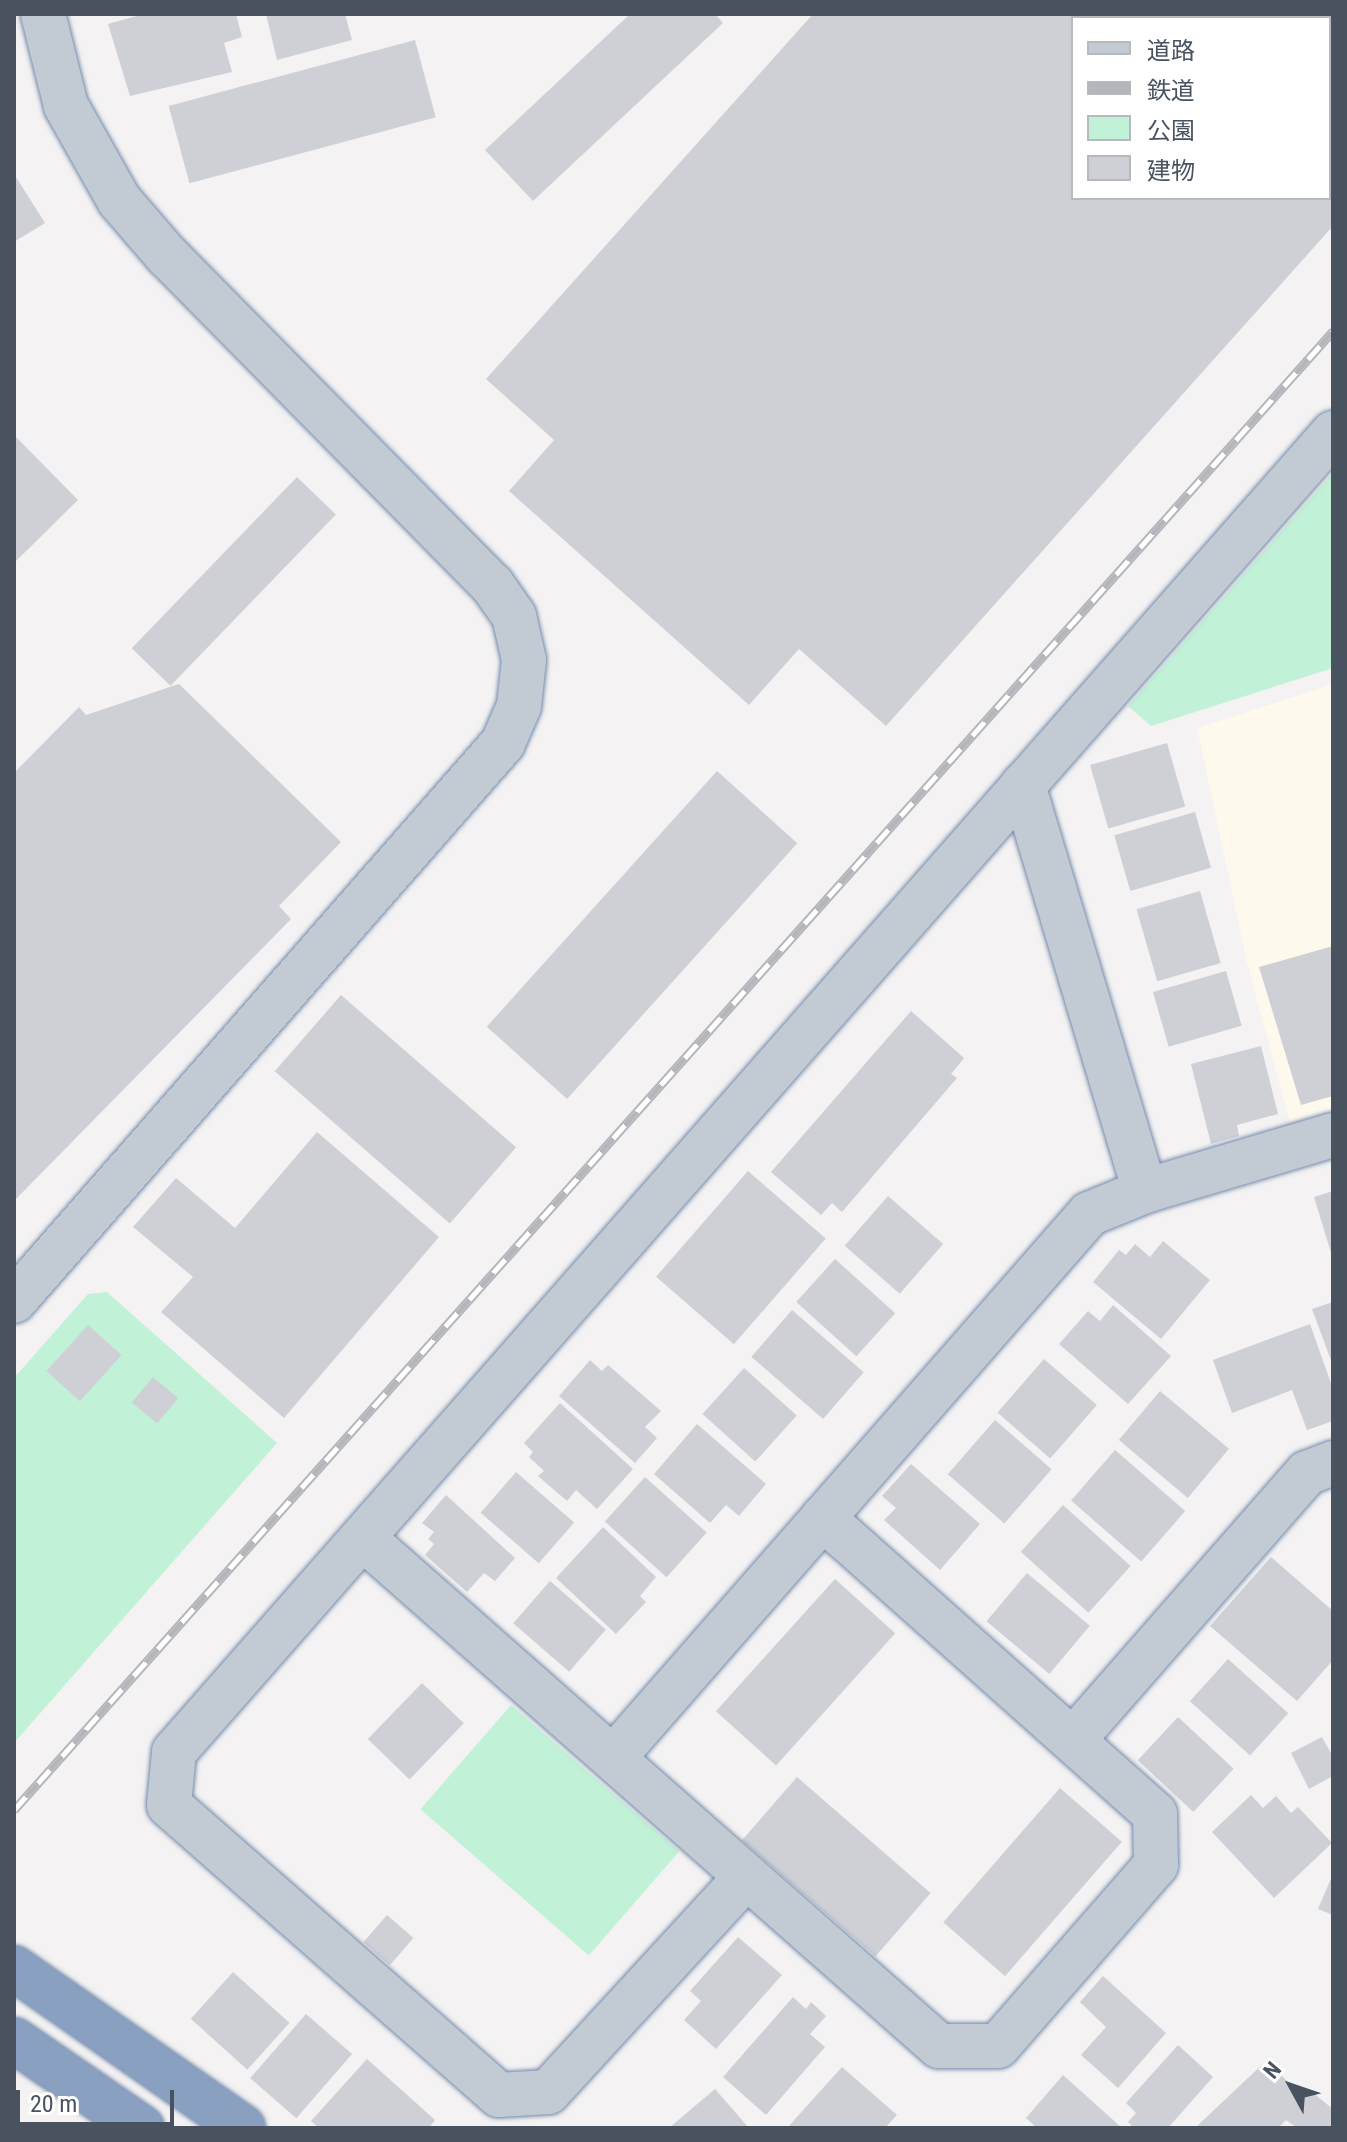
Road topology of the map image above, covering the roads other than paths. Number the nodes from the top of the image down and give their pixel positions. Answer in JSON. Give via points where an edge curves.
{"nodes":[{"id":1,"x":43,"y":14,"type":"edge"},
{"id":2,"x":1333,"y":433,"type":"edge"},
{"id":3,"x":1023,"y":785,"type":"junction"},
{"id":4,"x":1333,"y":1135,"type":"edge"},
{"id":5,"x":1145,"y":1191,"type":"junction"},
{"id":6,"x":14,"y":1301,"type":"edge"},
{"id":7,"x":1333,"y":1463,"type":"edge"},
{"id":8,"x":823,"y":1518,"type":"junction"},
{"id":9,"x":364,"y":1539,"type":"junction"},
{"id":10,"x":1073,"y":1740,"type":"junction"},
{"id":11,"x":613,"y":1758,"type":"junction"},
{"id":12,"x":746,"y":1877,"type":"junction"},
{"id":13,"x":14,"y":1968,"type":"edge"},
{"id":14,"x":14,"y":2040,"type":"edge"},
{"id":15,"x":142,"y":2128,"type":"edge"},
{"id":16,"x":243,"y":2128,"type":"edge"}],
"edges":[{"from":1,"to":6,"type":"street","via":[[66,106],[119,200],[168,257],[492,585],[514,616],[524,660],[519,706],[503,743]]},
{"from":2,"to":3,"type":"street"},
{"from":3,"to":5,"type":"street"},
{"from":3,"to":9,"type":"street"},
{"from":4,"to":5,"type":"street"},
{"from":5,"to":8,"type":"street","via":[[1089,1214]]},
{"from":7,"to":10,"type":"street","via":[[1307,1473]]},
{"from":8,"to":10,"type":"street"},
{"from":8,"to":11,"type":"street"},
{"from":9,"to":11,"type":"street"},
{"from":9,"to":12,"type":"street","via":[[174,1752],[169,1805],[499,2095],[548,2092]]},
{"from":10,"to":12,"type":"street","via":[[1155,1814],[1156,1865],[998,2046],[939,2046]]},
{"from":11,"to":12,"type":"street"},
{"from":13,"to":16,"type":"highway"},
{"from":14,"to":15,"type":"highway"}]}
